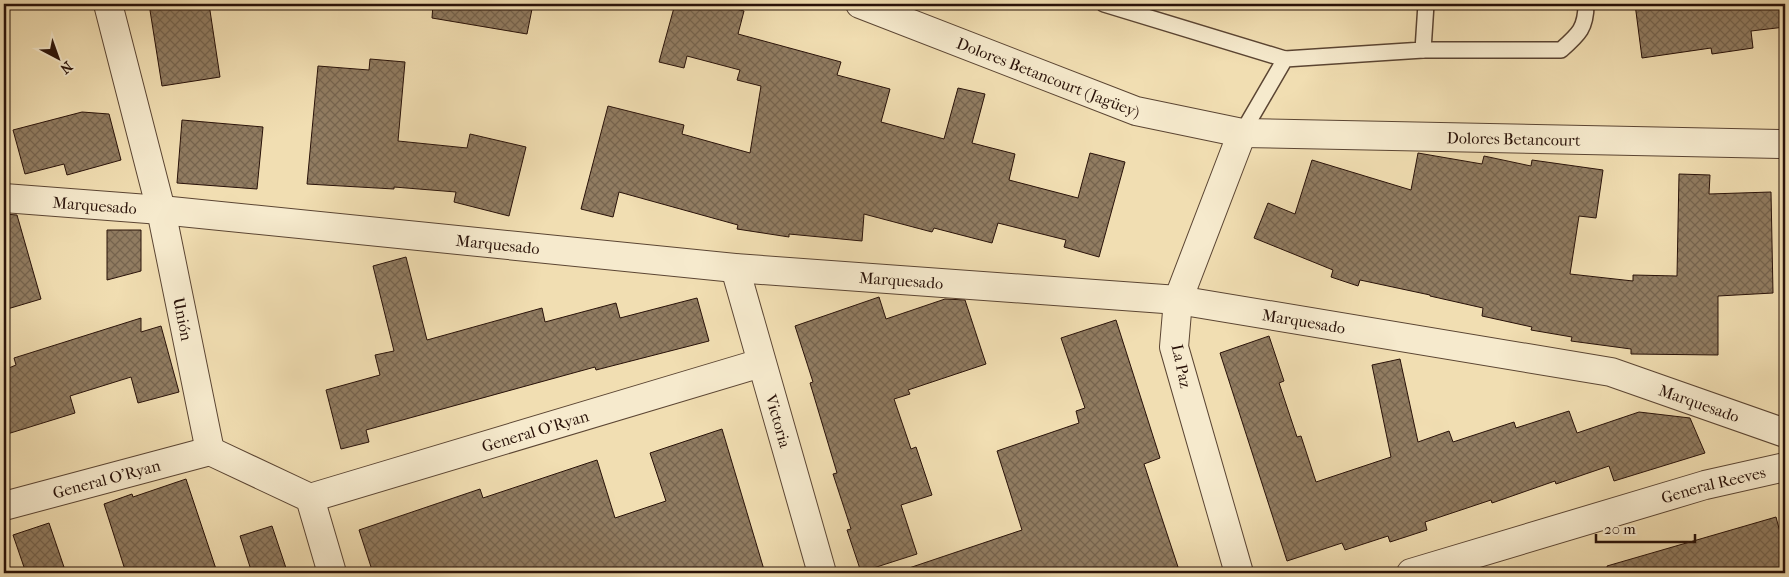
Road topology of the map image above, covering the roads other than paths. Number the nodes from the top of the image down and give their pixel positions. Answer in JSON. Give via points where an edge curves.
{"nodes":[{"id":1,"x":108,"y":4,"type":"edge"},
{"id":2,"x":860,"y":4,"type":"edge"},
{"id":3,"x":1104,"y":4,"type":"edge"},
{"id":4,"x":1426,"y":4,"type":"edge"},
{"id":5,"x":1586,"y":4,"type":"edge"},
{"id":6,"x":1423,"y":50,"type":"junction"},
{"id":7,"x":1285,"y":59,"type":"junction"},
{"id":8,"x":1242,"y":133,"type":"junction"},
{"id":9,"x":1785,"y":144,"type":"edge"},
{"id":10,"x":4,"y":198,"type":"edge"},
{"id":11,"x":161,"y":210,"type":"junction"},
{"id":12,"x":735,"y":268,"type":"junction"},
{"id":13,"x":1178,"y":300,"type":"junction"},
{"id":14,"x":760,"y":363,"type":"junction"},
{"id":15,"x":1785,"y":433,"type":"edge"},
{"id":16,"x":210,"y":451,"type":"junction"},
{"id":17,"x":1785,"y":467,"type":"edge"},
{"id":18,"x":310,"y":498,"type":"junction"},
{"id":19,"x":4,"y":506,"type":"edge"},
{"id":20,"x":332,"y":573,"type":"edge"},
{"id":21,"x":822,"y":573,"type":"edge"},
{"id":22,"x":1239,"y":573,"type":"edge"},
{"id":23,"x":1411,"y":573,"type":"edge"}],
"edges":[{"from":1,"to":11,"type":"street","name":"Unión"},
{"from":2,"to":8,"type":"street","name":"Dolores Betancourt (Jagüey)","via":[[1136,111]]},
{"from":3,"to":7,"type":"lane"},
{"from":4,"to":6,"type":"lane"},
{"from":5,"to":6,"type":"lane","via":[[1586,21],[1561,50]]},
{"from":6,"to":7,"type":"lane"},
{"from":7,"to":8,"type":"lane"},
{"from":8,"to":9,"type":"street","name":"Dolores Betancourt"},
{"from":8,"to":13,"type":"street","name":"La Paz"},
{"from":10,"to":11,"type":"street","name":"Marquesado"},
{"from":11,"to":12,"type":"street","name":"Marquesado"},
{"from":11,"to":16,"type":"street","name":"Unión"},
{"from":12,"to":13,"type":"street","name":"Marquesado"},
{"from":12,"to":14,"type":"street","name":"Victoria"},
{"from":13,"to":15,"type":"street","name":"Marquesado","via":[[1611,372]]},
{"from":13,"to":22,"type":"street","name":"La Paz","via":[[1174,347]]},
{"from":14,"to":18,"type":"street","name":"General O'Ryan"},
{"from":14,"to":21,"type":"street","name":"Victoria"},
{"from":16,"to":18,"type":"street"},
{"from":16,"to":19,"type":"street","name":"General O'Ryan"},
{"from":17,"to":23,"type":"street","name":"General Reeves","via":[[1704,485]]},
{"from":18,"to":20,"type":"street"}]}
